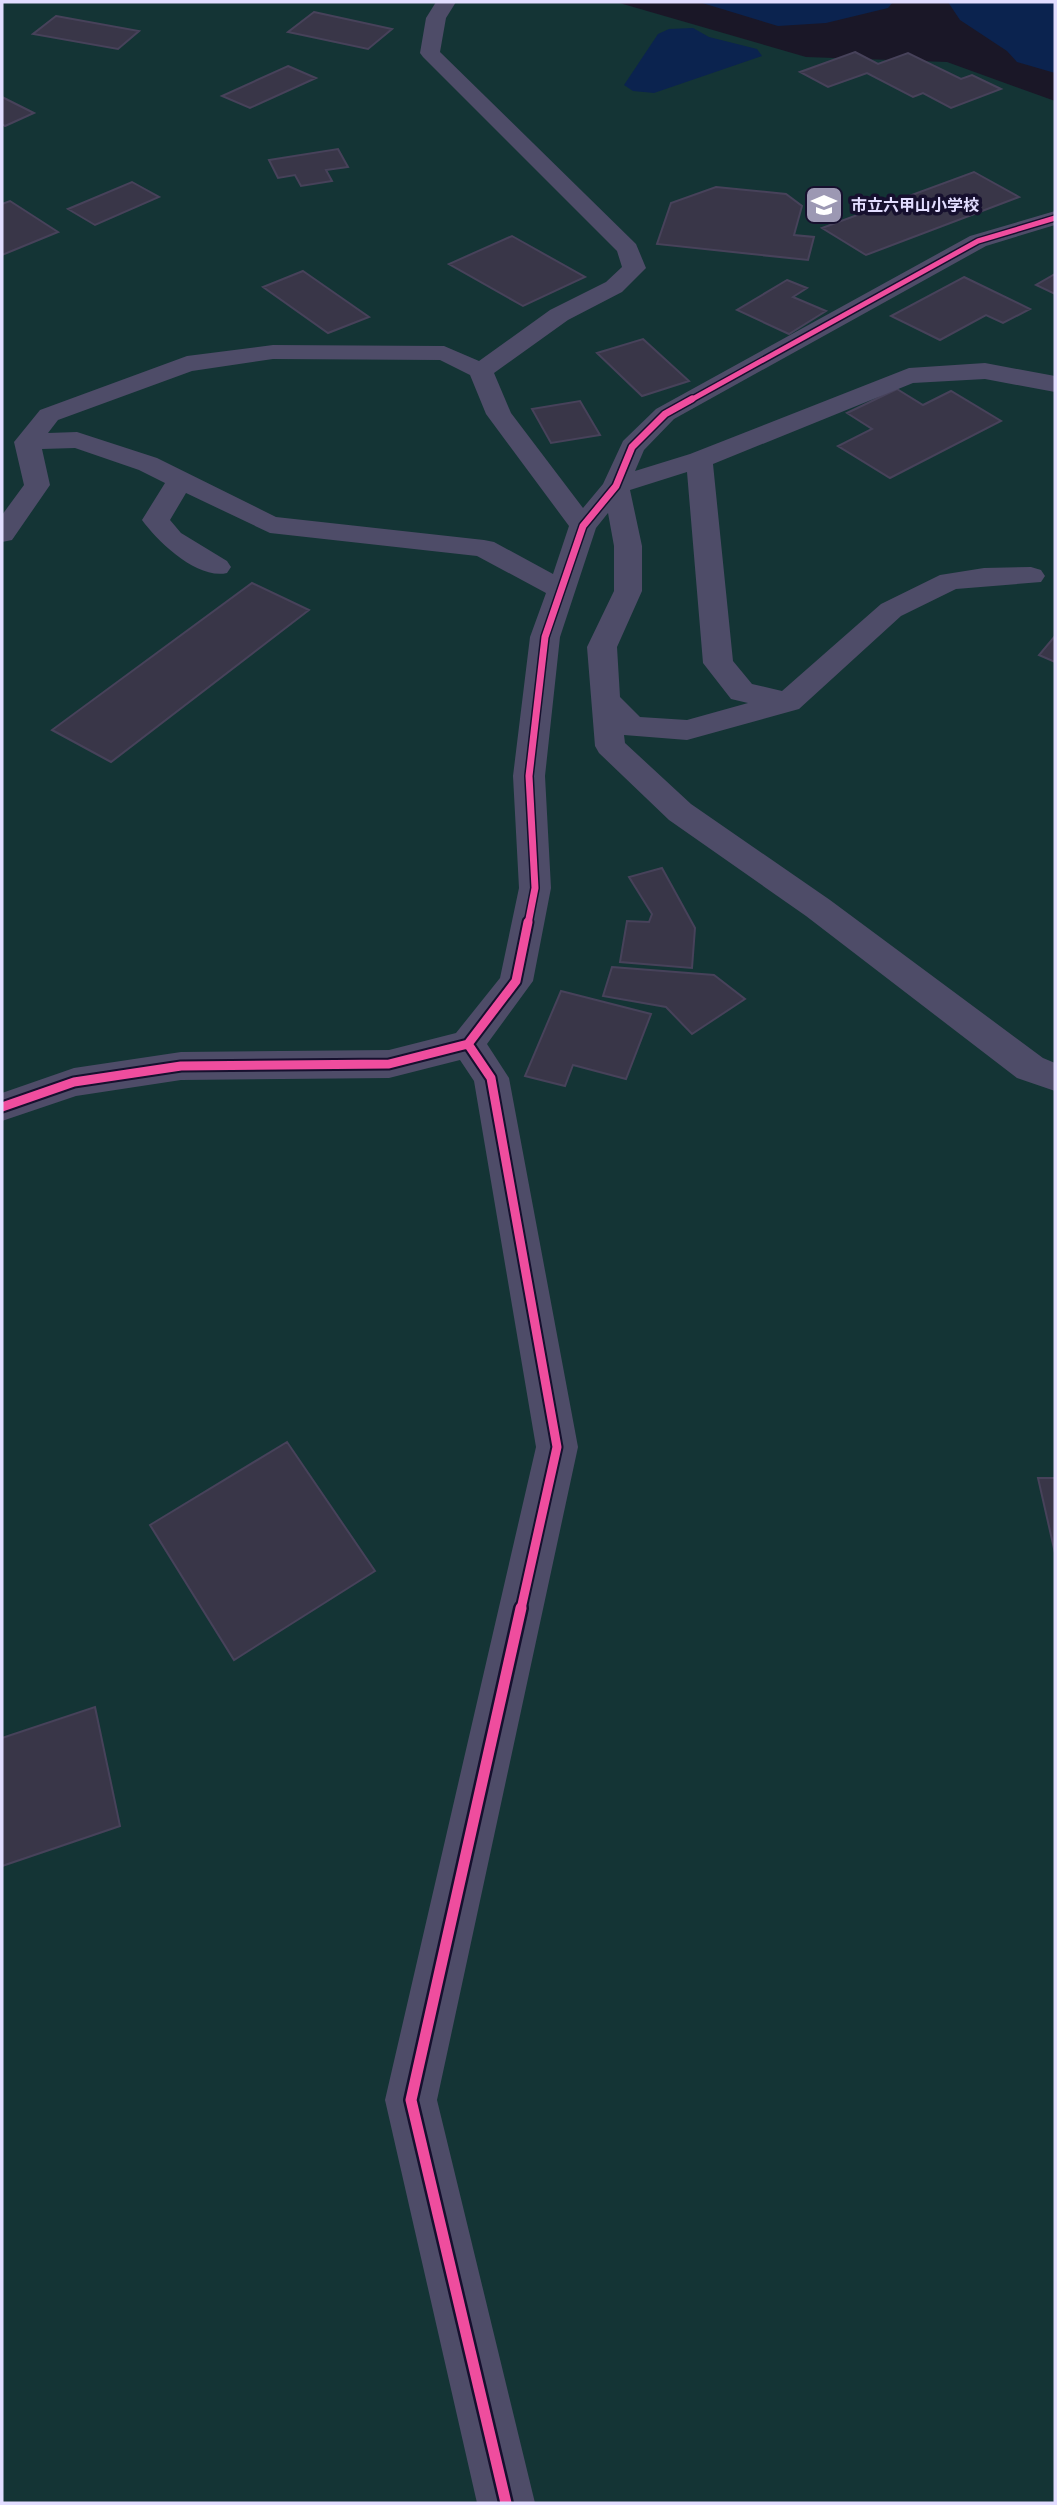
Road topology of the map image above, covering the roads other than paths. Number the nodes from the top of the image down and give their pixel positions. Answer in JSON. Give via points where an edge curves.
{"nodes":[{"id":1,"x":446,"y":2,"type":"edge"},
{"id":2,"x":1055,"y":218,"type":"edge"},
{"id":3,"x":481,"y":371,"type":"junction"},
{"id":4,"x":1055,"y":384,"type":"edge"},
{"id":5,"x":27,"y":442,"type":"junction"},
{"id":6,"x":699,"y":460,"type":"junction"},
{"id":7,"x":180,"y":480,"type":"junction"},
{"id":8,"x":616,"y":486,"type":"junction"},
{"id":9,"x":583,"y":526,"type":"junction"},
{"id":10,"x":2,"y":534,"type":"edge"},
{"id":11,"x":217,"y":567,"type":"dead end"},
{"id":12,"x":1031,"y":576,"type":"dead end"},
{"id":13,"x":561,"y":590,"type":"junction"},
{"id":14,"x":605,"y":700,"type":"junction"},
{"id":15,"x":789,"y":702,"type":"junction"},
{"id":16,"x":468,"y":1044,"type":"junction"},
{"id":17,"x":1055,"y":1077,"type":"edge"},
{"id":18,"x":2,"y":1107,"type":"edge"},
{"id":19,"x":506,"y":2503,"type":"edge"}],
"edges":[{"from":1,"to":3,"type":"street","via":[[436,18],[430,52],[628,249],[634,268],[614,287],[559,315]]},
{"from":2,"to":8,"type":"street","via":[[978,241],[665,414],[632,447]]},
{"from":3,"to":5,"type":"street","via":[[444,353],[273,352],[187,364],[49,415]]},
{"from":3,"to":9,"type":"street","via":[[499,414]]},
{"from":4,"to":6,"type":"street","via":[[985,371],[909,376]]},
{"from":5,"to":7,"type":"street","via":[[76,440]]},
{"from":5,"to":10,"type":"street","via":[[37,485]]},
{"from":6,"to":8,"type":"street"},
{"from":6,"to":15,"type":"street","via":[[718,663],[743,692]]},
{"from":7,"to":11,"type":"street","via":[[156,520],[171,539]]},
{"from":7,"to":13,"type":"street","via":[[270,525],[484,548]]},
{"from":8,"to":9,"type":"street"},
{"from":8,"to":14,"type":"street","via":[[628,546],[628,591],[602,647]]},
{"from":9,"to":13,"type":"street"},
{"from":12,"to":15,"type":"street","via":[[950,581],[891,610]]},
{"from":13,"to":16,"type":"street","via":[[545,637],[529,776],[535,888],[516,981]]},
{"from":14,"to":15,"type":"street","via":[[632,727],[687,730]]},
{"from":14,"to":17,"type":"street","via":[[610,746],[680,812],[818,908],[1030,1068]]},
{"from":16,"to":18,"type":"street","via":[[389,1064],[181,1066],[74,1082]]},
{"from":16,"to":19,"type":"street","via":[[491,1078],[557,1447],[411,2100]]}]}
